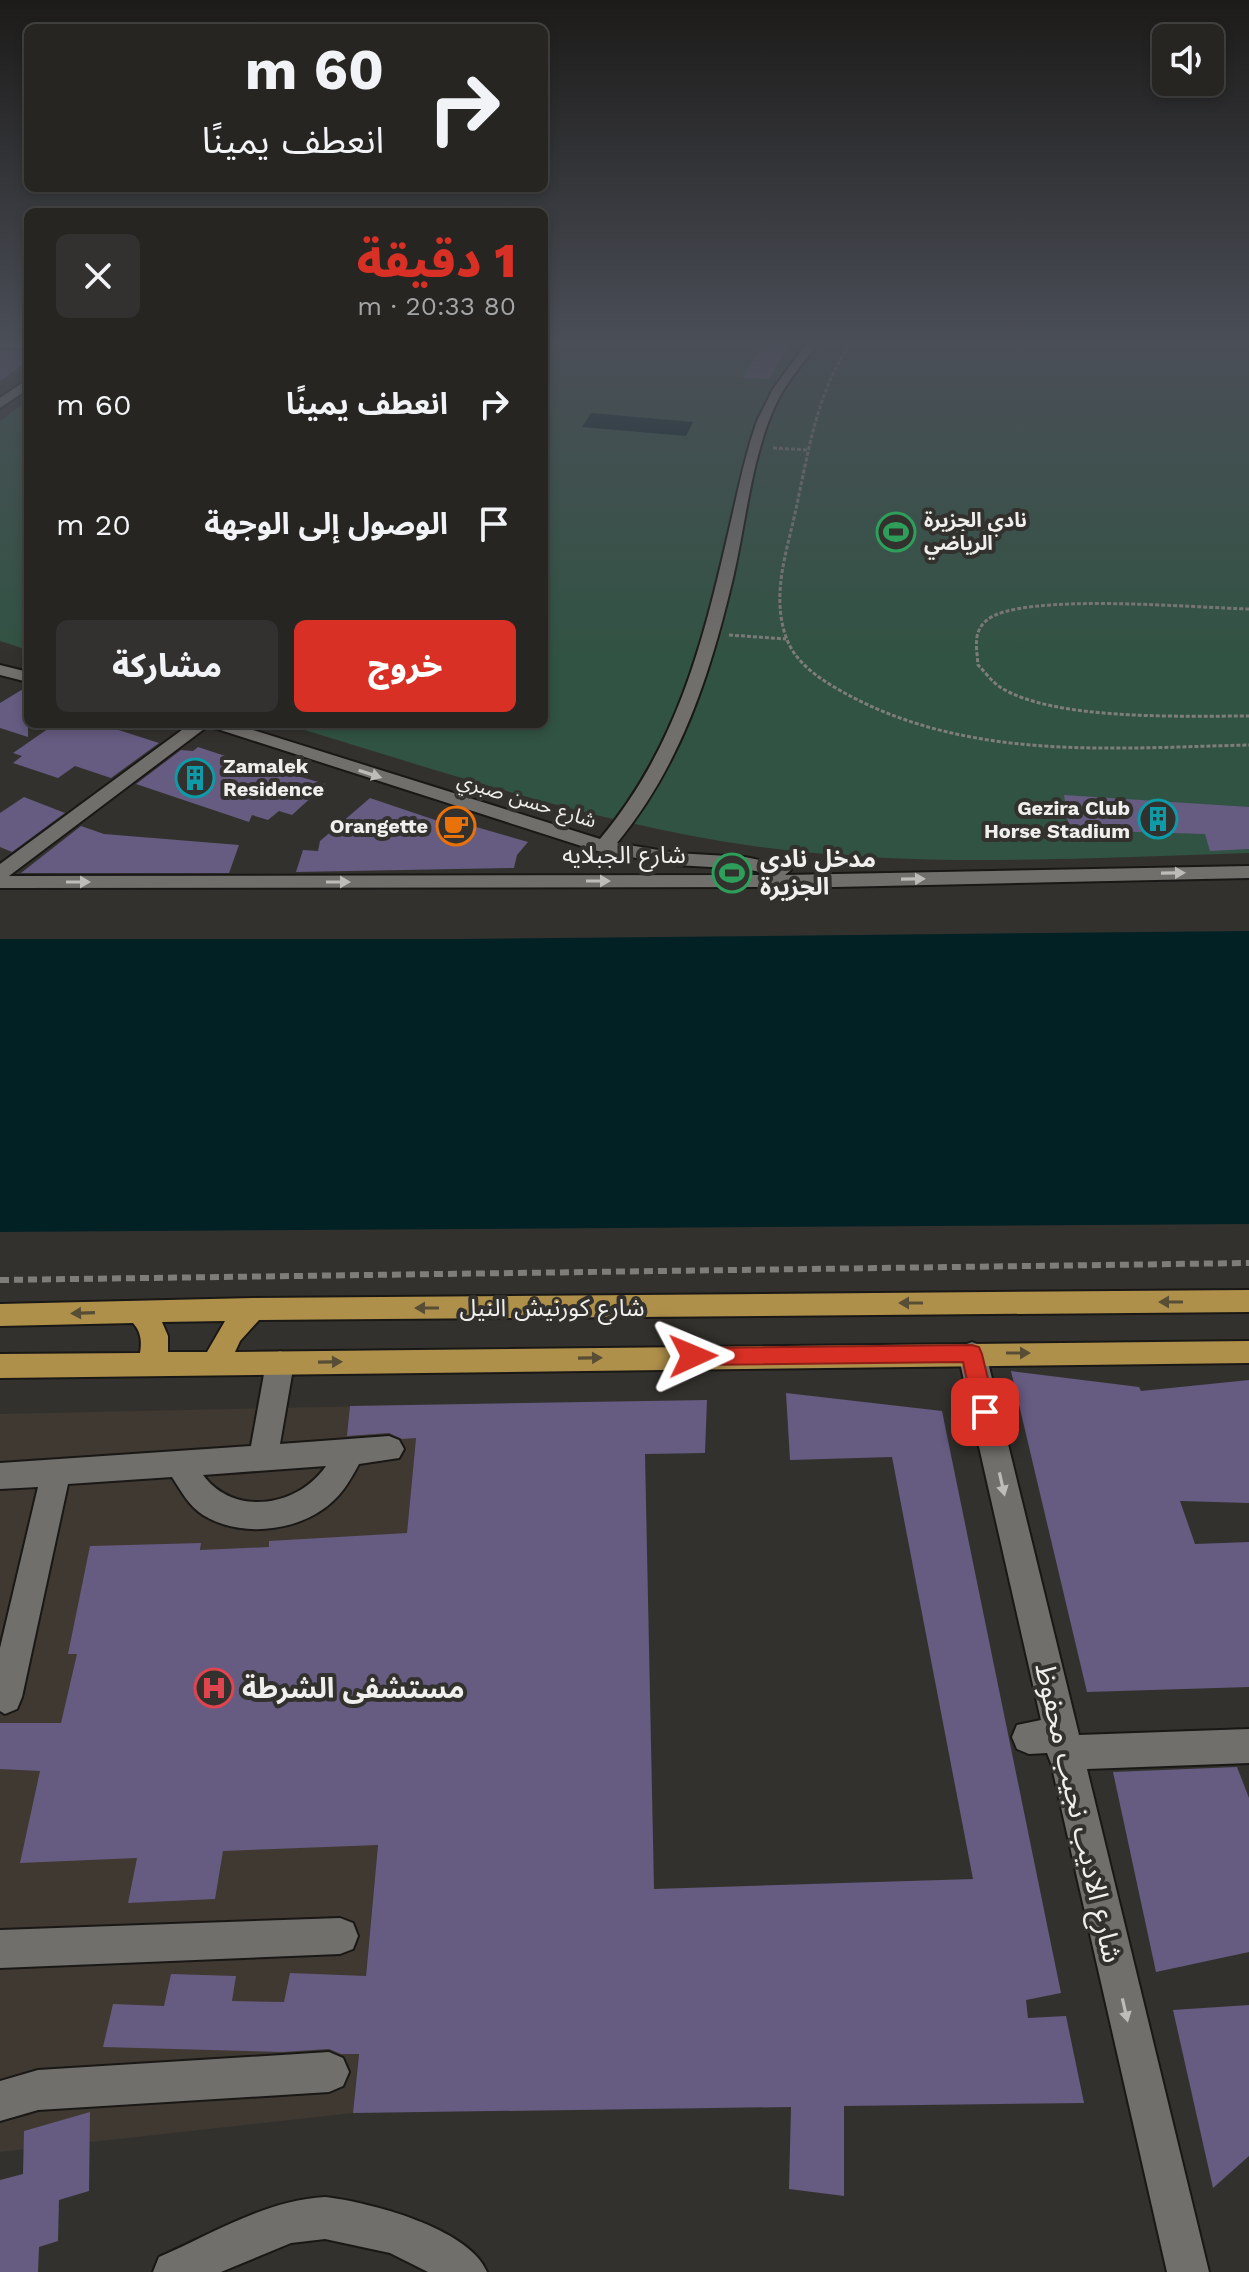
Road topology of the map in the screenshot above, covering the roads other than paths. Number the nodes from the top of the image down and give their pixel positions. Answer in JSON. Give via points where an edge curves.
{"nodes":[{"id":1,"x":756,"y":447,"type":"edge"},
{"id":2,"x":0,"y":670,"type":"edge"},
{"id":3,"x":24,"y":676,"type":"edge"},
{"id":4,"x":196,"y":728,"type":"edge"},
{"id":5,"x":229,"y":728,"type":"edge"},
{"id":6,"x":604,"y":847,"type":"junction"},
{"id":7,"x":1249,"y":872,"type":"edge"},
{"id":8,"x":0,"y":873,"type":"edge"},
{"id":9,"x":835,"y":881,"type":"junction"},
{"id":10,"x":0,"y":882,"type":"edge"},
{"id":11,"x":1249,"y":1301,"type":"edge"},
{"id":12,"x":253,"y":1309,"type":"junction"},
{"id":13,"x":139,"y":1311,"type":"junction"},
{"id":14,"x":0,"y":1315,"type":"edge"},
{"id":15,"x":1249,"y":1352,"type":"edge"},
{"id":16,"x":972,"y":1354,"type":"junction"},
{"id":17,"x":280,"y":1363,"type":"junction"},
{"id":18,"x":216,"y":1364,"type":"junction"},
{"id":19,"x":0,"y":1366,"type":"edge"},
{"id":20,"x":151,"y":1366,"type":"junction"},
{"id":21,"x":389,"y":1449,"type":"dead end"},
{"id":22,"x":350,"y":1452,"type":"junction"},
{"id":23,"x":263,"y":1459,"type":"junction"},
{"id":24,"x":180,"y":1464,"type":"junction"},
{"id":25,"x":56,"y":1473,"type":"junction"},
{"id":26,"x":0,"y":1476,"type":"edge"},
{"id":27,"x":5,"y":1697,"type":"dead end"},
{"id":28,"x":1051,"y":1742,"type":"junction"},
{"id":29,"x":1249,"y":1746,"type":"edge"},
{"id":30,"x":340,"y":1936,"type":"dead end"},
{"id":31,"x":0,"y":1949,"type":"edge"},
{"id":32,"x":329,"y":2072,"type":"dead end"},
{"id":33,"x":0,"y":2101,"type":"edge"},
{"id":34,"x":231,"y":2260,"type":"edge"},
{"id":35,"x":174,"y":2272,"type":"edge"},
{"id":36,"x":466,"y":2272,"type":"edge"},
{"id":37,"x":1188,"y":2272,"type":"edge"}],
"edges":[{"from":1,"to":6,"type":"street","via":[[691,706],[673,746]]},
{"from":2,"to":3,"type":"street"},
{"from":4,"to":8,"type":"street"},
{"from":5,"to":6,"type":"street","name":"شارع حسن صبري","one_way":true},
{"from":6,"to":9,"type":"street","name":"شارع حسن صبري","via":[[745,863]]},
{"from":9,"to":7,"type":"street","name":"شارع الجبلايه","one_way":true},
{"from":10,"to":9,"type":"street","name":"شارع الجبلايه","one_way":true},
{"from":11,"to":12,"type":"main road","name":"شارع كورنيش النيل","one_way":true},
{"from":12,"to":13,"type":"main road","name":"شارع كورنيش النيل"},
{"from":12,"to":18,"type":"main road","via":[[229,1334]]},
{"from":13,"to":14,"type":"main road","name":"شارع كورنيش النيل","one_way":true},
{"from":13,"to":20,"type":"main road","via":[[155,1335]]},
{"from":16,"to":15,"type":"main road","name":"شارع كورنيش النيل","one_way":true},
{"from":17,"to":16,"type":"main road","name":"شارع كورنيش النيل","one_way":true},
{"from":16,"to":28,"type":"street","name":"شارع الاديب نجيب محفوظ","one_way":true},
{"from":17,"to":18,"type":"main road","name":"شارع كورنيش النيل"},
{"from":17,"to":23,"type":"street"},
{"from":18,"to":20,"type":"main road","name":"شارع كورنيش النيل"},
{"from":19,"to":20,"type":"main road","name":"شارع كورنيش النيل"},
{"from":21,"to":22,"type":"street"},
{"from":22,"to":23,"type":"street"},
{"from":22,"to":24,"type":"street","via":[[328,1487],[311,1500],[261,1516],[214,1506]]},
{"from":23,"to":24,"type":"street"},
{"from":24,"to":25,"type":"street"},
{"from":25,"to":26,"type":"street"},
{"from":25,"to":27,"type":"street"},
{"from":28,"to":29,"type":"street"},
{"from":28,"to":37,"type":"street","name":"شارع الاديب نجيب محفوظ","one_way":true},
{"from":30,"to":31,"type":"street"},
{"from":32,"to":33,"type":"street","via":[[38,2090]]},
{"from":34,"to":35,"type":"street"},
{"from":34,"to":36,"type":"street","via":[[306,2219],[352,2222],[422,2244]]}]}
